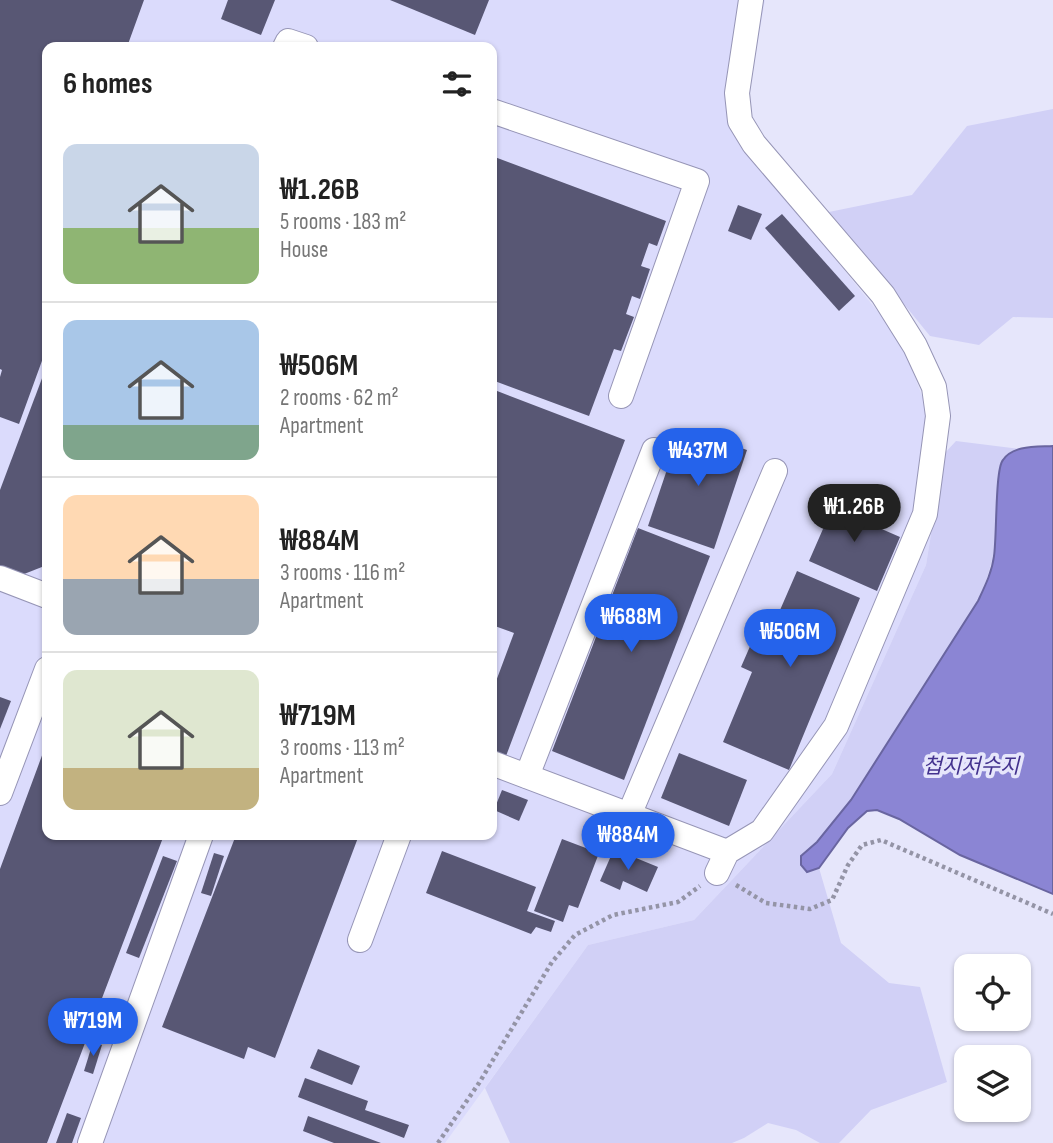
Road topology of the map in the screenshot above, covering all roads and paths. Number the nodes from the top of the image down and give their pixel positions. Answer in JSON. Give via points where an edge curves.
{"nodes":[{"id":1,"x":751,"y":0,"type":"edge"},
{"id":2,"x":497,"y":113,"type":"edge"},
{"id":3,"x":621,"y":396,"type":"dead end"},
{"id":4,"x":654,"y":450,"type":"dead end"},
{"id":5,"x":775,"y":471,"type":"dead end"},
{"id":6,"x":0,"y":578,"type":"edge"},
{"id":7,"x":42,"y":594,"type":"edge"},
{"id":8,"x":42,"y":683,"type":"edge"},
{"id":9,"x":497,"y":765,"type":"edge"},
{"id":10,"x":527,"y":776,"type":"junction"},
{"id":11,"x":0,"y":793,"type":"edge"},
{"id":12,"x":629,"y":815,"type":"junction"},
{"id":13,"x":199,"y":840,"type":"edge"},
{"id":14,"x":397,"y":840,"type":"edge"},
{"id":15,"x":722,"y":862,"type":"junction"},
{"id":16,"x":1053,"y":914,"type":"edge"},
{"id":17,"x":359,"y":940,"type":"dead end"},
{"id":18,"x":90,"y":1143,"type":"edge"},
{"id":19,"x":438,"y":1143,"type":"edge"}],
"edges":[{"from":1,"to":15,"type":"street","via":[[737,93],[740,121],[754,144],[883,295],[934,387],[938,416],[925,514],[836,726],[762,831]]},
{"from":2,"to":3,"type":"street","via":[[697,181]]},
{"from":4,"to":10,"type":"street"},
{"from":5,"to":12,"type":"street"},
{"from":6,"to":7,"type":"street"},
{"from":8,"to":11,"type":"street"},
{"from":9,"to":10,"type":"street"},
{"from":10,"to":12,"type":"street"},
{"from":12,"to":15,"type":"street"},
{"from":13,"to":18,"type":"street"},
{"from":14,"to":17,"type":"street"},
{"from":15,"to":16,"type":"path","via":[[766,903],[810,909],[832,900],[862,845],[881,840]]},
{"from":15,"to":19,"type":"path","via":[[678,902],[613,915],[575,935],[552,962]]}]}
